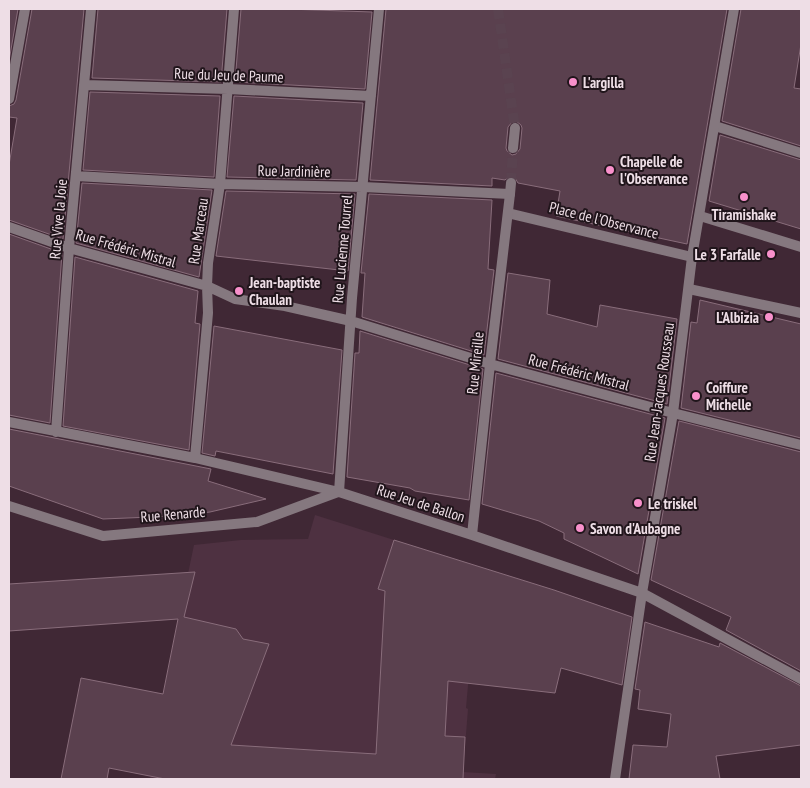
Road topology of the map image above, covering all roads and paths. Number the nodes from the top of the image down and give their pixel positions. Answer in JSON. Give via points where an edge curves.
{"nodes":[{"id":1,"x":25,"y":9,"type":"edge"},
{"id":2,"x":91,"y":9,"type":"edge"},
{"id":3,"x":234,"y":9,"type":"edge"},
{"id":4,"x":379,"y":9,"type":"edge"},
{"id":5,"x":734,"y":9,"type":"edge"},
{"id":6,"x":85,"y":85,"type":"junction"},
{"id":7,"x":228,"y":89,"type":"junction"},
{"id":8,"x":371,"y":96,"type":"junction"},
{"id":9,"x":9,"y":99,"type":"edge"},
{"id":10,"x":715,"y":126,"type":"junction"},
{"id":11,"x":515,"y":128,"type":"tunnel mouth"},
{"id":12,"x":514,"y":148,"type":"tunnel mouth"},
{"id":13,"x":801,"y":153,"type":"edge"},
{"id":14,"x":76,"y":176,"type":"junction"},
{"id":15,"x":511,"y":183,"type":"tunnel mouth"},
{"id":16,"x":220,"y":184,"type":"junction"},
{"id":17,"x":363,"y":187,"type":"junction"},
{"id":18,"x":510,"y":194,"type":"junction"},
{"id":19,"x":508,"y":213,"type":"junction"},
{"id":20,"x":700,"y":216,"type":"junction"},
{"id":21,"x":9,"y":227,"type":"edge"},
{"id":22,"x":801,"y":247,"type":"edge"},
{"id":23,"x":70,"y":248,"type":"junction"},
{"id":24,"x":692,"y":258,"type":"junction"},
{"id":25,"x":207,"y":286,"type":"junction"},
{"id":26,"x":689,"y":289,"type":"junction"},
{"id":27,"x":801,"y":313,"type":"edge"},
{"id":28,"x":351,"y":321,"type":"junction"},
{"id":29,"x":490,"y":364,"type":"junction"},
{"id":30,"x":673,"y":413,"type":"junction"},
{"id":31,"x":9,"y":422,"type":"edge"},
{"id":32,"x":56,"y":432,"type":"junction"},
{"id":33,"x":801,"y":445,"type":"edge"},
{"id":34,"x":196,"y":458,"type":"junction"},
{"id":35,"x":339,"y":492,"type":"junction"},
{"id":36,"x":9,"y":506,"type":"edge"},
{"id":37,"x":472,"y":535,"type":"junction"},
{"id":38,"x":642,"y":593,"type":"junction"},
{"id":39,"x":801,"y":678,"type":"edge"},
{"id":40,"x":615,"y":779,"type":"edge"}],
"edges":[{"from":1,"to":9,"type":"street"},
{"from":2,"to":6,"type":"street","name":"Rue Vive la Joie"},
{"from":3,"to":7,"type":"street","name":"Rue Marceau"},
{"from":4,"to":8,"type":"street","name":"Rue Lucienne Tourrel"},
{"from":5,"to":10,"type":"street","name":"Rue Jean-Jacques Rousseau"},
{"from":6,"to":7,"type":"street","name":"Rue du Jeu de Paume"},
{"from":6,"to":14,"type":"street","name":"Rue Vive la Joie"},
{"from":7,"to":8,"type":"street","name":"Rue du Jeu de Paume"},
{"from":7,"to":16,"type":"street","name":"Rue Marceau"},
{"from":8,"to":17,"type":"street","name":"Rue Lucienne Tourrel"},
{"from":10,"to":13,"type":"street"},
{"from":10,"to":20,"type":"street","name":"Rue Jean-Jacques Rousseau"},
{"from":11,"to":12,"type":"street"},
{"from":14,"to":16,"type":"street","name":"Rue Jardinière"},
{"from":14,"to":23,"type":"street","name":"Rue Vive la Joie"},
{"from":15,"to":18,"type":"street","name":"Rue Mireille"},
{"from":16,"to":17,"type":"street","name":"Rue Jardinière"},
{"from":16,"to":25,"type":"street","name":"Rue Marceau"},
{"from":17,"to":18,"type":"street","name":"Rue Jardinière"},
{"from":17,"to":28,"type":"street","name":"Rue Lucienne Tourrel"},
{"from":18,"to":19,"type":"street","name":"Rue Mireille"},
{"from":19,"to":24,"type":"street","name":"Place de l'Observance"},
{"from":19,"to":29,"type":"street","name":"Rue Mireille"},
{"from":20,"to":22,"type":"street"},
{"from":20,"to":24,"type":"street","name":"Rue Jean-Jacques Rousseau"},
{"from":21,"to":23,"type":"street","name":"Rue Frédéric Mistral"},
{"from":23,"to":25,"type":"street","name":"Rue Frédéric Mistral"},
{"from":23,"to":32,"type":"street","name":"Rue Vive la Joie"},
{"from":24,"to":26,"type":"street","name":"Rue Jean-Jacques Rousseau"},
{"from":25,"to":28,"type":"street","name":"Rue Frédéric Mistral","via":[[235,299]]},
{"from":25,"to":34,"type":"street","name":"Rue Marceau","via":[[208,313]]},
{"from":26,"to":27,"type":"street"},
{"from":26,"to":30,"type":"street","name":"Rue Jean-Jacques Rousseau"},
{"from":28,"to":29,"type":"street","name":"Rue Frédéric Mistral"},
{"from":28,"to":35,"type":"street","name":"Rue Lucienne Tourrel"},
{"from":29,"to":30,"type":"street","name":"Rue Frédéric Mistral"},
{"from":29,"to":37,"type":"street","name":"Rue Mireille"},
{"from":30,"to":33,"type":"street","name":"Rue Frédéric Mistral"},
{"from":30,"to":38,"type":"street","name":"Rue Jean-Jacques Rousseau"},
{"from":31,"to":32,"type":"street","name":"Rue Jeu de Ballon"},
{"from":32,"to":34,"type":"street","name":"Rue Jeu de Ballon"},
{"from":34,"to":35,"type":"street","name":"Rue Jeu de Ballon"},
{"from":35,"to":36,"type":"street","name":"Rue Renarde","via":[[258,522],[104,536]]},
{"from":35,"to":37,"type":"street","name":"Rue Jeu de Ballon"},
{"from":37,"to":38,"type":"street","name":"Rue Jeu de Ballon"},
{"from":38,"to":39,"type":"street","name":"Rue Jeu de Ballon"},
{"from":38,"to":40,"type":"street","name":"Rue Jean-Jacques Rousseau"}]}
